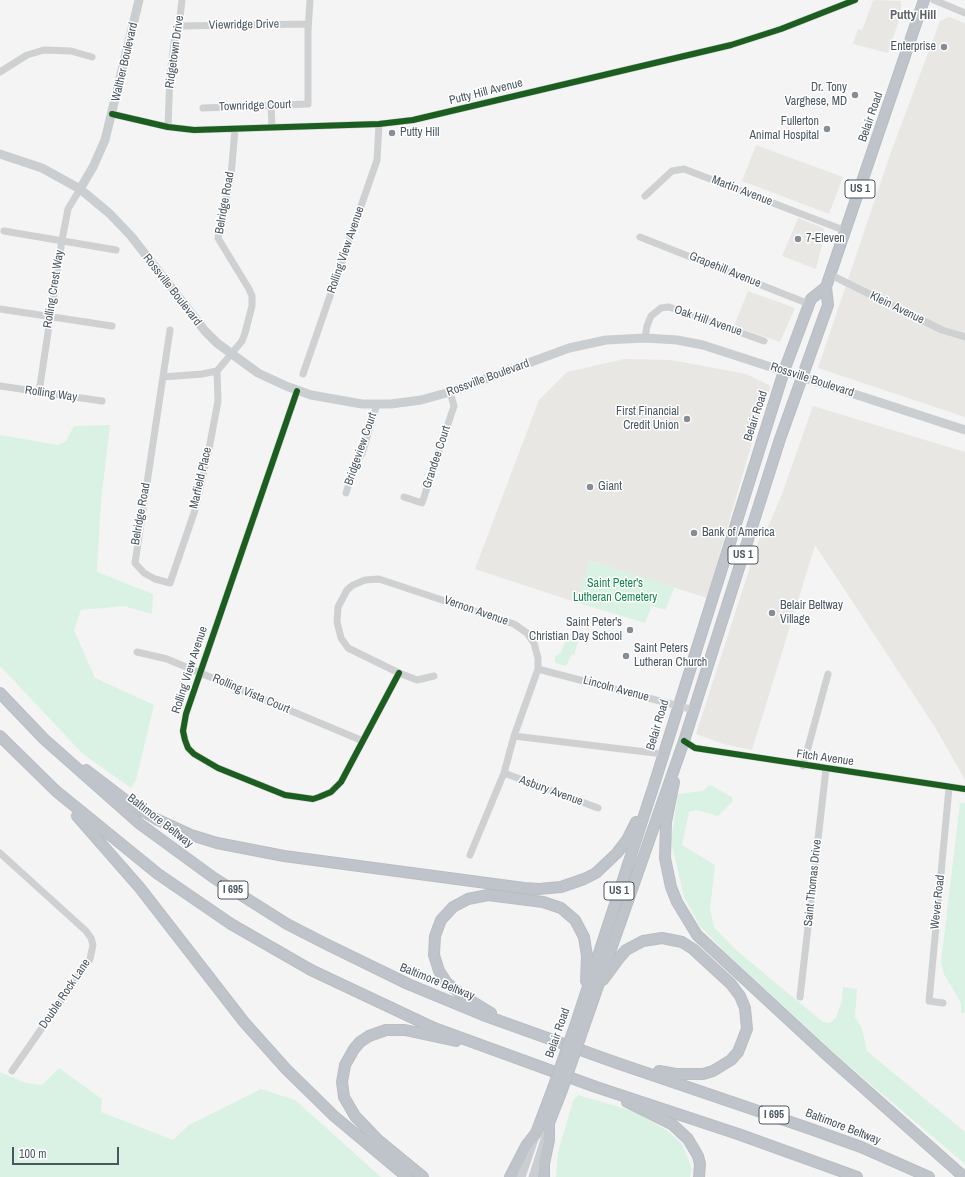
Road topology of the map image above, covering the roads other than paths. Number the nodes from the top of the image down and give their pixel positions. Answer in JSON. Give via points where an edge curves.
{"nodes":[{"id":1,"x":139,"y":0,"type":"edge"},
{"id":2,"x":182,"y":0,"type":"edge"},
{"id":3,"x":310,"y":0,"type":"edge"},
{"id":4,"x":855,"y":0,"type":"edge"},
{"id":5,"x":924,"y":0,"type":"edge"},
{"id":6,"x":934,"y":0,"type":"edge"},
{"id":7,"x":965,"y":13,"type":"edge"},
{"id":8,"x":308,"y":24,"type":"junction"},
{"id":9,"x":179,"y":26,"type":"junction"},
{"id":10,"x":92,"y":57,"type":"dead end"},
{"id":11,"x":0,"y":72,"type":"edge"},
{"id":12,"x":271,"y":106,"type":"junction"},
{"id":13,"x":203,"y":108,"type":"dead end"},
{"id":14,"x":112,"y":114,"type":"junction"},
{"id":15,"x":378,"y":124,"type":"junction"},
{"id":16,"x":168,"y":127,"type":"junction"},
{"id":17,"x":272,"y":127,"type":"junction"},
{"id":18,"x":235,"y":129,"type":"junction"},
{"id":19,"x":0,"y":154,"type":"edge"},
{"id":20,"x":80,"y":189,"type":"junction"},
{"id":21,"x":645,"y":196,"type":"dead end"},
{"id":22,"x":4,"y":231,"type":"dead end"},
{"id":23,"x":846,"y":231,"type":"junction"},
{"id":24,"x":640,"y":236,"type":"dead end"},
{"id":25,"x":62,"y":240,"type":"junction"},
{"id":26,"x":116,"y":250,"type":"dead end"},
{"id":27,"x":831,"y":275,"type":"junction"},
{"id":28,"x":826,"y":287,"type":"junction"},
{"id":29,"x":809,"y":304,"type":"junction"},
{"id":30,"x":0,"y":309,"type":"edge"},
{"id":31,"x":50,"y":316,"type":"junction"},
{"id":32,"x":112,"y":326,"type":"dead end"},
{"id":33,"x":170,"y":330,"type":"dead end"},
{"id":34,"x":965,"y":337,"type":"edge"},
{"id":35,"x":645,"y":338,"type":"junction"},
{"id":36,"x":764,"y":341,"type":"dead end"},
{"id":37,"x":231,"y":354,"type":"junction"},
{"id":38,"x":217,"y":371,"type":"junction"},
{"id":39,"x":784,"y":372,"type":"junction"},
{"id":40,"x":303,"y":374,"type":"dead end"},
{"id":41,"x":163,"y":377,"type":"junction"},
{"id":42,"x":802,"y":378,"type":"junction"},
{"id":43,"x":0,"y":386,"type":"edge"},
{"id":44,"x":297,"y":391,"type":"junction"},
{"id":45,"x":39,"y":392,"type":"junction"},
{"id":46,"x":450,"y":392,"type":"junction"},
{"id":47,"x":102,"y":401,"type":"dead end"},
{"id":48,"x":376,"y":404,"type":"junction"},
{"id":49,"x":965,"y":430,"type":"edge"},
{"id":50,"x":346,"y":493,"type":"dead end"},
{"id":51,"x":404,"y":498,"type":"dead end"},
{"id":52,"x":170,"y":583,"type":"joint"},
{"id":53,"x":137,"y":652,"type":"dead end"},
{"id":54,"x":538,"y":669,"type":"junction"},
{"id":55,"x":201,"y":673,"type":"junction"},
{"id":56,"x":399,"y":673,"type":"junction"},
{"id":57,"x":828,"y":674,"type":"dead end"},
{"id":58,"x":434,"y":676,"type":"dead end"},
{"id":59,"x":0,"y":692,"type":"edge"},
{"id":60,"x":678,"y":706,"type":"junction"},
{"id":61,"x":694,"y":710,"type":"junction"},
{"id":62,"x":0,"y":736,"type":"edge"},
{"id":63,"x":514,"y":736,"type":"junction"},
{"id":64,"x":363,"y":741,"type":"junction"},
{"id":65,"x":684,"y":741,"type":"junction"},
{"id":66,"x":663,"y":754,"type":"junction"},
{"id":67,"x":803,"y":766,"type":"junction"},
{"id":68,"x":826,"y":769,"type":"junction"},
{"id":69,"x":504,"y":773,"type":"junction"},
{"id":70,"x":653,"y":788,"type":"junction"},
{"id":71,"x":949,"y":788,"type":"junction"},
{"id":72,"x":965,"y":789,"type":"edge"},
{"id":73,"x":56,"y":791,"type":"junction"},
{"id":74,"x":598,"y":808,"type":"dead end"},
{"id":75,"x":0,"y":853,"type":"edge"},
{"id":76,"x":470,"y":856,"type":"dead end"},
{"id":77,"x":596,"y":990,"type":"junction"},
{"id":78,"x":585,"y":994,"type":"junction"},
{"id":79,"x":800,"y":997,"type":"dead end"},
{"id":80,"x":943,"y":1003,"type":"dead end"},
{"id":81,"x":508,"y":1023,"type":"junction"},
{"id":82,"x":579,"y":1028,"type":"junction"},
{"id":83,"x":500,"y":1052,"type":"junction"},
{"id":84,"x":617,"y":1063,"type":"junction"},
{"id":85,"x":12,"y":1071,"type":"dead end"},
{"id":86,"x":596,"y":1086,"type":"junction"},
{"id":87,"x":557,"y":1089,"type":"junction"},
{"id":88,"x":549,"y":1123,"type":"junction"},
{"id":89,"x":536,"y":1133,"type":"junction"},
{"id":90,"x":407,"y":1177,"type":"edge"},
{"id":91,"x":423,"y":1177,"type":"edge"},
{"id":92,"x":510,"y":1177,"type":"edge"},
{"id":93,"x":521,"y":1177,"type":"edge"},
{"id":94,"x":533,"y":1177,"type":"edge"},
{"id":95,"x":544,"y":1177,"type":"edge"},
{"id":96,"x":699,"y":1177,"type":"edge"},
{"id":97,"x":857,"y":1177,"type":"edge"},
{"id":98,"x":929,"y":1177,"type":"edge"},
{"id":99,"x":964,"y":1177,"type":"edge"}],
"edges":[{"from":1,"to":14,"type":"main road","name":"Walther Boulevard"},
{"from":2,"to":9,"type":"street","name":"Ridgetown Drive"},
{"from":3,"to":8,"type":"street"},
{"from":4,"to":15,"type":"street","name":"Putty Hill Avenue","via":[[781,29],[724,46],[427,118]]},
{"from":5,"to":23,"type":"highway","name":"Belair Road","number":"US 1"},
{"from":6,"to":7,"type":"street"},
{"from":8,"to":9,"type":"street","name":"Viewridge Drive"},
{"from":8,"to":12,"type":"street","name":"Townridge Court","via":[[308,104]]},
{"from":9,"to":16,"type":"street","name":"Ridgetown Drive","via":[[175,36],[171,68]]},
{"from":10,"to":11,"type":"street","via":[[71,51],[44,50],[27,55]]},
{"from":12,"to":13,"type":"street","name":"Townridge Court"},
{"from":12,"to":17,"type":"street"},
{"from":14,"to":16,"type":"street","name":"Putty Hill Avenue"},
{"from":14,"to":20,"type":"main road","name":"Walther Boulevard","via":[[101,150]]},
{"from":15,"to":17,"type":"street","name":"Putty Hill Avenue"},
{"from":15,"to":40,"type":"street","name":"Rolling View Avenue","via":[[377,160]]},
{"from":16,"to":18,"type":"street","name":"Putty Hill Avenue","via":[[194,130]]},
{"from":17,"to":18,"type":"street","name":"Putty Hill Avenue"},
{"from":18,"to":37,"type":"street","name":"Belridge Road","via":[[231,176],[218,238],[249,289],[252,306],[242,341]]},
{"from":19,"to":20,"type":"main road","via":[[42,168]]},
{"from":20,"to":25,"type":"street","name":"Rolling Crest Way","via":[[68,209]]},
{"from":20,"to":37,"type":"main road","name":"Rossville Boulevard","via":[[109,213],[131,236],[205,331]]},
{"from":21,"to":23,"type":"street","name":"Martin Avenue","via":[[672,171],[684,170]]},
{"from":22,"to":25,"type":"street"},
{"from":23,"to":27,"type":"highway","name":"Belair Road","number":"US 1"},
{"from":24,"to":29,"type":"street","name":"Grapehill Avenue"},
{"from":25,"to":26,"type":"street"},
{"from":25,"to":31,"type":"street","name":"Rolling Crest Way"},
{"from":27,"to":28,"type":"highway","name":"Belair Road","number":"US 1"},
{"from":27,"to":34,"type":"street","name":"Klein Avenue","via":[[942,330]]},
{"from":28,"to":29,"type":"highway","name":"Belair Road","number":"US 1","via":[[811,299]]},
{"from":28,"to":42,"type":"highway","name":"Belair Road","number":"US 1","via":[[828,305]]},
{"from":29,"to":39,"type":"highway","name":"Belair Road","number":"US 1"},
{"from":30,"to":31,"type":"street"},
{"from":31,"to":32,"type":"street"},
{"from":31,"to":45,"type":"street","name":"Rolling Crest Way"},
{"from":33,"to":41,"type":"street","name":"Belridge Road"},
{"from":35,"to":36,"type":"street","name":"Oak Hill Avenue","via":[[651,316],[661,308],[669,307]]},
{"from":35,"to":39,"type":"main road","name":"Rossville Boulevard","via":[[703,345]]},
{"from":35,"to":46,"type":"main road","name":"Rossville Boulevard","via":[[606,340],[569,348]]},
{"from":37,"to":38,"type":"street","name":"Belridge Road"},
{"from":37,"to":44,"type":"main road","name":"Rossville Boulevard","via":[[258,373]]},
{"from":38,"to":41,"type":"street"},
{"from":38,"to":52,"type":"street","name":"Marfield Place","via":[[218,400],[209,449],[194,510]]},
{"from":39,"to":42,"type":"main road","name":"Rossville Boulevard"},
{"from":39,"to":60,"type":"highway","name":"Belair Road","number":"US 1"},
{"from":41,"to":52,"type":"street","name":"Belridge Road","via":[[134,563],[154,579]]},
{"from":42,"to":49,"type":"main road","name":"Rossville Boulevard"},
{"from":42,"to":61,"type":"highway","name":"Belair Road","number":"US 1","via":[[780,439]]},
{"from":43,"to":45,"type":"street","name":"Rolling Way"},
{"from":44,"to":48,"type":"main road","name":"Rossville Boulevard","via":[[337,401]]},
{"from":44,"to":55,"type":"street","name":"Rolling View Avenue"},
{"from":45,"to":47,"type":"street","name":"Rolling Way"},
{"from":46,"to":48,"type":"main road","name":"Rossville Boulevard","via":[[421,400]]},
{"from":46,"to":51,"type":"street","name":"Grandee Court","via":[[454,406],[422,503]]},
{"from":48,"to":50,"type":"street","name":"Bridgeview Court","via":[[362,454],[356,462]]},
{"from":53,"to":55,"type":"street","name":"Rolling Vista Court","via":[[167,659]]},
{"from":54,"to":56,"type":"street","name":"Vernon Avenue","via":[[534,643],[527,633],[514,624],[380,579],[365,580],[353,585],[343,595],[338,607],[338,628],[343,642],[353,651]]},
{"from":54,"to":60,"type":"street","name":"Lincoln Avenue"},
{"from":54,"to":63,"type":"street","name":"Vernon Avenue"},
{"from":55,"to":64,"type":"street","name":"Rolling Vista Court"},
{"from":55,"to":64,"type":"street","name":"Rolling View Avenue","via":[[186,714],[183,731],[190,751],[218,768],[285,795],[313,799],[336,789]]},
{"from":56,"to":58,"type":"street","name":"Vernon Avenue","via":[[417,680]]},
{"from":56,"to":64,"type":"street","name":"Rolling View Avenue"},
{"from":57,"to":67,"type":"street"},
{"from":59,"to":70,"type":"highway","via":[[81,766],[124,800],[156,819],[191,835],[217,843],[284,856],[524,888],[561,887],[596,873],[617,853],[627,840]]},
{"from":59,"to":81,"type":"highway","name":"Baltimore Beltway","number":"I 695","via":[[44,739],[104,793],[140,824],[214,878],[287,924],[368,966]]},
{"from":60,"to":61,"type":"street","name":"Lincoln Avenue"},
{"from":60,"to":66,"type":"highway","name":"Belair Road","number":"US 1"},
{"from":61,"to":65,"type":"highway","name":"Belair Road","number":"US 1"},
{"from":62,"to":73,"type":"highway","number":"I 695"},
{"from":63,"to":66,"type":"street"},
{"from":63,"to":69,"type":"street","name":"Vernon Avenue"},
{"from":65,"to":67,"type":"street","name":"Fitch Avenue","via":[[695,748]]},
{"from":65,"to":77,"type":"highway","name":"Belair Road","number":"US 1"},
{"from":65,"to":99,"type":"highway","via":[[666,822],[665,858],[671,887],[689,924],[721,959]]},
{"from":66,"to":70,"type":"highway","name":"Belair Road","number":"US 1"},
{"from":67,"to":68,"type":"street","name":"Fitch Avenue"},
{"from":68,"to":71,"type":"street","name":"Fitch Avenue"},
{"from":68,"to":79,"type":"street","name":"Saint Thomas Drive"},
{"from":69,"to":74,"type":"street","name":"Asbury Avenue"},
{"from":69,"to":76,"type":"street","name":"Vernon Avenue"},
{"from":70,"to":78,"type":"highway","name":"Belair Road","number":"US 1"},
{"from":71,"to":72,"type":"street","name":"Fitch Avenue"},
{"from":71,"to":80,"type":"street","name":"Wever Road","via":[[929,994],[929,1001]]},
{"from":73,"to":83,"type":"highway","number":"I 695","via":[[158,874],[271,948],[396,1011]]},
{"from":73,"to":90,"type":"highway","via":[[140,888],[268,1049],[334,1116]]},
{"from":75,"to":85,"type":"street","name":"Double Rock Lane","via":[[86,931],[93,945],[90,959]]},
{"from":77,"to":82,"type":"highway","name":"Belair Road","number":"US 1"},
{"from":77,"to":84,"type":"highway","via":[[626,950],[643,941],[662,938],[682,942],[693,949],[731,984],[740,996],[744,1008],[746,1029],[738,1052],[727,1063],[713,1071],[676,1074]]},
{"from":78,"to":81,"type":"highway","via":[[585,942],[577,924],[568,913],[543,902],[488,895],[468,899],[453,907],[437,927],[433,948],[436,963],[442,977],[454,988]]},
{"from":78,"to":82,"type":"highway","name":"Belair Road","number":"US 1"},
{"from":81,"to":84,"type":"highway","name":"Baltimore Beltway","number":"I 695"},
{"from":82,"to":87,"type":"highway","name":"Belair Road","number":"US 1","bridge":true},
{"from":83,"to":86,"type":"highway","number":"I 695"},
{"from":83,"to":91,"type":"highway","via":[[418,1032],[394,1029],[369,1036],[357,1045],[349,1056],[342,1082],[348,1107],[378,1140]]},
{"from":84,"to":98,"type":"highway","name":"Baltimore Beltway","number":"I 695","via":[[802,1125]]},
{"from":86,"to":96,"type":"highway","via":[[681,1132],[698,1156]]},
{"from":86,"to":97,"type":"highway","number":"I 695"},
{"from":87,"to":88,"type":"highway","name":"Belair Road","number":"US 1"},
{"from":87,"to":89,"type":"highway","name":"Belair Road","number":"US 1"},
{"from":88,"to":94,"type":"main road","name":"Belair Road","number":"US 1"},
{"from":88,"to":95,"type":"highway"},
{"from":89,"to":92,"type":"highway"},
{"from":89,"to":93,"type":"main road","name":"Belair Road","number":"US 1"}]}
